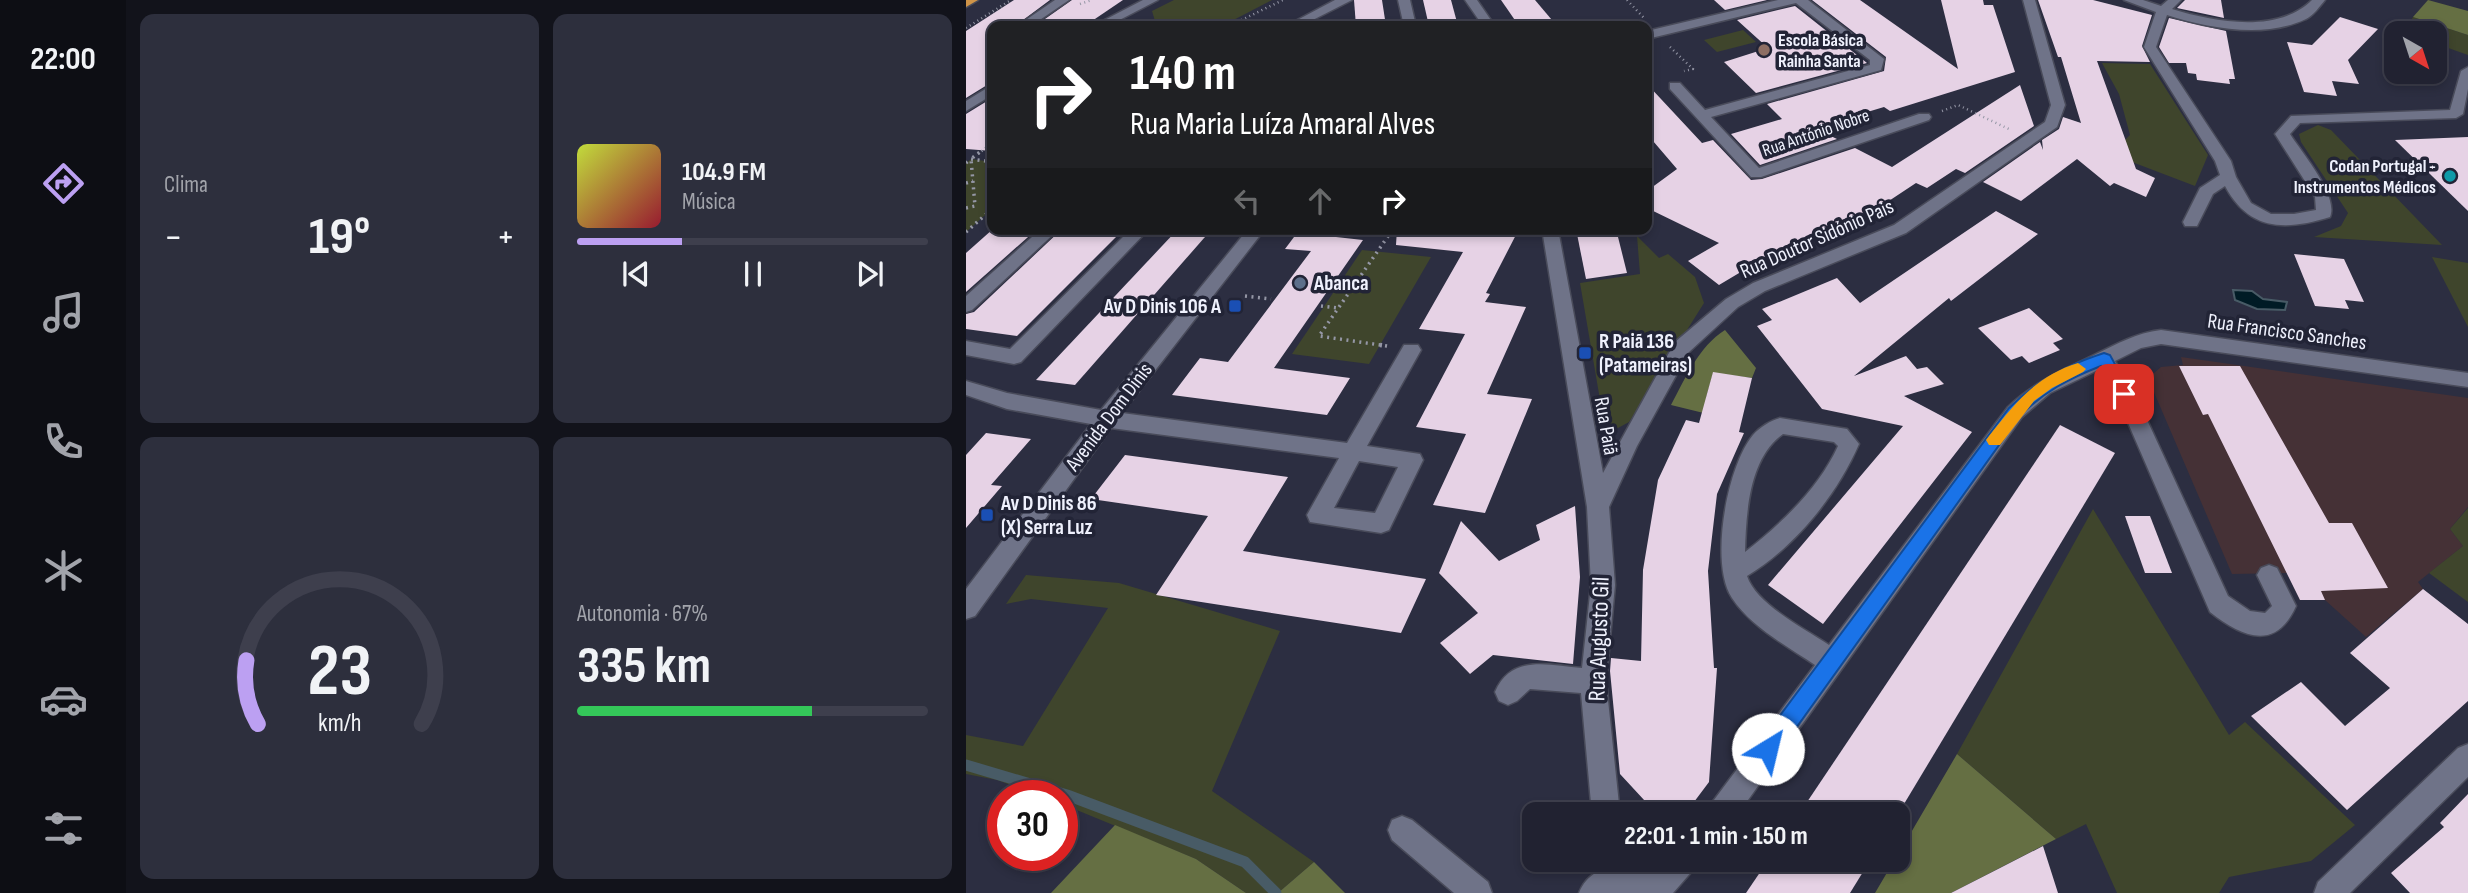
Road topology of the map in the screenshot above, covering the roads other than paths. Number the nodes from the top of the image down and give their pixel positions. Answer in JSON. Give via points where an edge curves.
{"nodes":[{"id":1,"x":972,"y":0,"type":"edge"},
{"id":2,"x":1063,"y":0,"type":"edge"},
{"id":3,"x":1152,"y":0,"type":"edge"},
{"id":4,"x":1346,"y":0,"type":"edge"},
{"id":5,"x":1404,"y":0,"type":"edge"},
{"id":6,"x":1471,"y":0,"type":"edge"},
{"id":7,"x":1793,"y":0,"type":"edge"},
{"id":8,"x":1800,"y":0,"type":"edge"},
{"id":9,"x":2029,"y":0,"type":"edge"},
{"id":10,"x":2130,"y":0,"type":"edge"},
{"id":11,"x":2175,"y":0,"type":"edge"},
{"id":12,"x":2319,"y":0,"type":"edge"},
{"id":13,"x":966,"y":3,"type":"edge"},
{"id":14,"x":2162,"y":10,"type":"junction"},
{"id":15,"x":1321,"y":11,"type":"junction"},
{"id":16,"x":1031,"y":21,"type":"edge"},
{"id":17,"x":1108,"y":21,"type":"edge"},
{"id":18,"x":1302,"y":21,"type":"edge"},
{"id":19,"x":1326,"y":21,"type":"edge"},
{"id":20,"x":1409,"y":21,"type":"edge"},
{"id":21,"x":1486,"y":21,"type":"edge"},
{"id":22,"x":1652,"y":29,"type":"edge"},
{"id":23,"x":2468,"y":71,"type":"edge"},
{"id":24,"x":1675,"y":86,"type":"road end"},
{"id":25,"x":987,"y":92,"type":"edge"},
{"id":26,"x":966,"y":107,"type":"edge"},
{"id":27,"x":1702,"y":115,"type":"junction"},
{"id":28,"x":1924,"y":117,"type":"dead end"},
{"id":29,"x":2228,"y":177,"type":"junction"},
{"id":30,"x":2191,"y":222,"type":"dead end"},
{"id":31,"x":1044,"y":235,"type":"edge"},
{"id":32,"x":1135,"y":235,"type":"edge"},
{"id":33,"x":1252,"y":235,"type":"edge"},
{"id":34,"x":1551,"y":235,"type":"edge"},
{"id":35,"x":966,"y":306,"type":"edge"},
{"id":36,"x":966,"y":348,"type":"edge"},
{"id":37,"x":1411,"y":350,"type":"road end"},
{"id":38,"x":2104,"y":358,"type":"junction"},
{"id":39,"x":2468,"y":380,"type":"edge"},
{"id":40,"x":968,"y":392,"type":"edge"},
{"id":41,"x":1106,"y":419,"type":"junction"},
{"id":42,"x":1598,"y":507,"type":"junction"},
{"id":43,"x":1734,"y":571,"type":"junction"},
{"id":44,"x":2269,"y":575,"type":"dead end"},
{"id":45,"x":966,"y":608,"type":"edge"},
{"id":46,"x":1832,"y":662,"type":"junction"},
{"id":47,"x":1593,"y":681,"type":"junction"},
{"id":48,"x":1508,"y":692,"type":"dead end"},
{"id":49,"x":2468,"y":758,"type":"edge"},
{"id":50,"x":1605,"y":802,"type":"edge"},
{"id":51,"x":1730,"y":802,"type":"edge"},
{"id":52,"x":1402,"y":830,"type":"dead end"},
{"id":53,"x":1673,"y":872,"type":"edge"},
{"id":54,"x":1606,"y":878,"type":"edge"},
{"id":55,"x":1477,"y":893,"type":"edge"},
{"id":56,"x":1654,"y":893,"type":"edge"},
{"id":57,"x":2329,"y":893,"type":"edge"}],
"edges":[{"from":1,"to":13,"type":"highway"},
{"from":2,"to":16,"type":"street"},
{"from":3,"to":17,"type":"street"},
{"from":4,"to":15,"type":"street"},
{"from":5,"to":20,"type":"street"},
{"from":6,"to":21,"type":"street"},
{"from":7,"to":22,"type":"street"},
{"from":8,"to":27,"type":"street","via":[[1877,60],[1877,67]]},
{"from":9,"to":42,"type":"street","name":"Rua Doutor Sidónio Pais","via":[[2058,105],[2052,124],[1900,229],[1759,287],[1732,303],[1682,347]]},
{"from":10,"to":14,"type":"street"},
{"from":11,"to":14,"type":"street"},
{"from":12,"to":14,"type":"street","via":[[2303,16],[2272,24],[2199,20]]},
{"from":14,"to":29,"type":"street","via":[[2150,47],[2223,161]]},
{"from":15,"to":18,"type":"street"},
{"from":15,"to":19,"type":"street"},
{"from":23,"to":29,"type":"street","via":[[2456,114],[2296,119],[2282,134],[2323,197],[2324,213],[2306,220],[2276,220],[2247,209]]},
{"from":24,"to":27,"type":"street","name":"Rua António Nobre"},
{"from":25,"to":26,"type":"street"},
{"from":27,"to":28,"type":"street","name":"Rua António Nobre","via":[[1756,174]]},
{"from":29,"to":30,"type":"street","via":[[2206,191]]},
{"from":31,"to":35,"type":"street"},
{"from":32,"to":36,"type":"street","via":[[1014,357]]},
{"from":33,"to":41,"type":"street","name":"Avenida Dom Dinis"},
{"from":34,"to":42,"type":"street","name":"Rua Paiã"},
{"from":37,"to":41,"type":"street","via":[[1353,452]]},
{"from":38,"to":39,"type":"street","name":"Rua Francisco Sanches","via":[[2136,340],[2161,337]]},
{"from":38,"to":44,"type":"street","via":[[2219,604],[2235,618],[2256,625],[2273,622],[2284,606]]},
{"from":38,"to":46,"type":"street","name":"Rua Francisco Sanches","via":[[2047,384],[2014,412]]},
{"from":40,"to":41,"type":"street"},
{"from":41,"to":45,"type":"street","name":"Avenida Dom Dinis"},
{"from":42,"to":47,"type":"street","name":"Rua Augusto Gil","via":[[1603,585]]},
{"from":43,"to":43,"type":"street","via":[[1734,530],[1759,443],[1780,426],[1840,435],[1849,443],[1828,482],[1768,549]]},
{"from":43,"to":46,"type":"street","via":[[1738,588],[1749,602]]},
{"from":46,"to":51,"type":"street","name":"Rua Francisco Sanches"},
{"from":47,"to":48,"type":"street","via":[[1525,676]]},
{"from":47,"to":50,"type":"street","name":"Rua Augusto Gil"},
{"from":49,"to":57,"type":"street"},
{"from":52,"to":55,"type":"street"},
{"from":53,"to":56,"type":"street"},
{"from":54,"to":56,"type":"street","via":[[1635,881]]}]}
